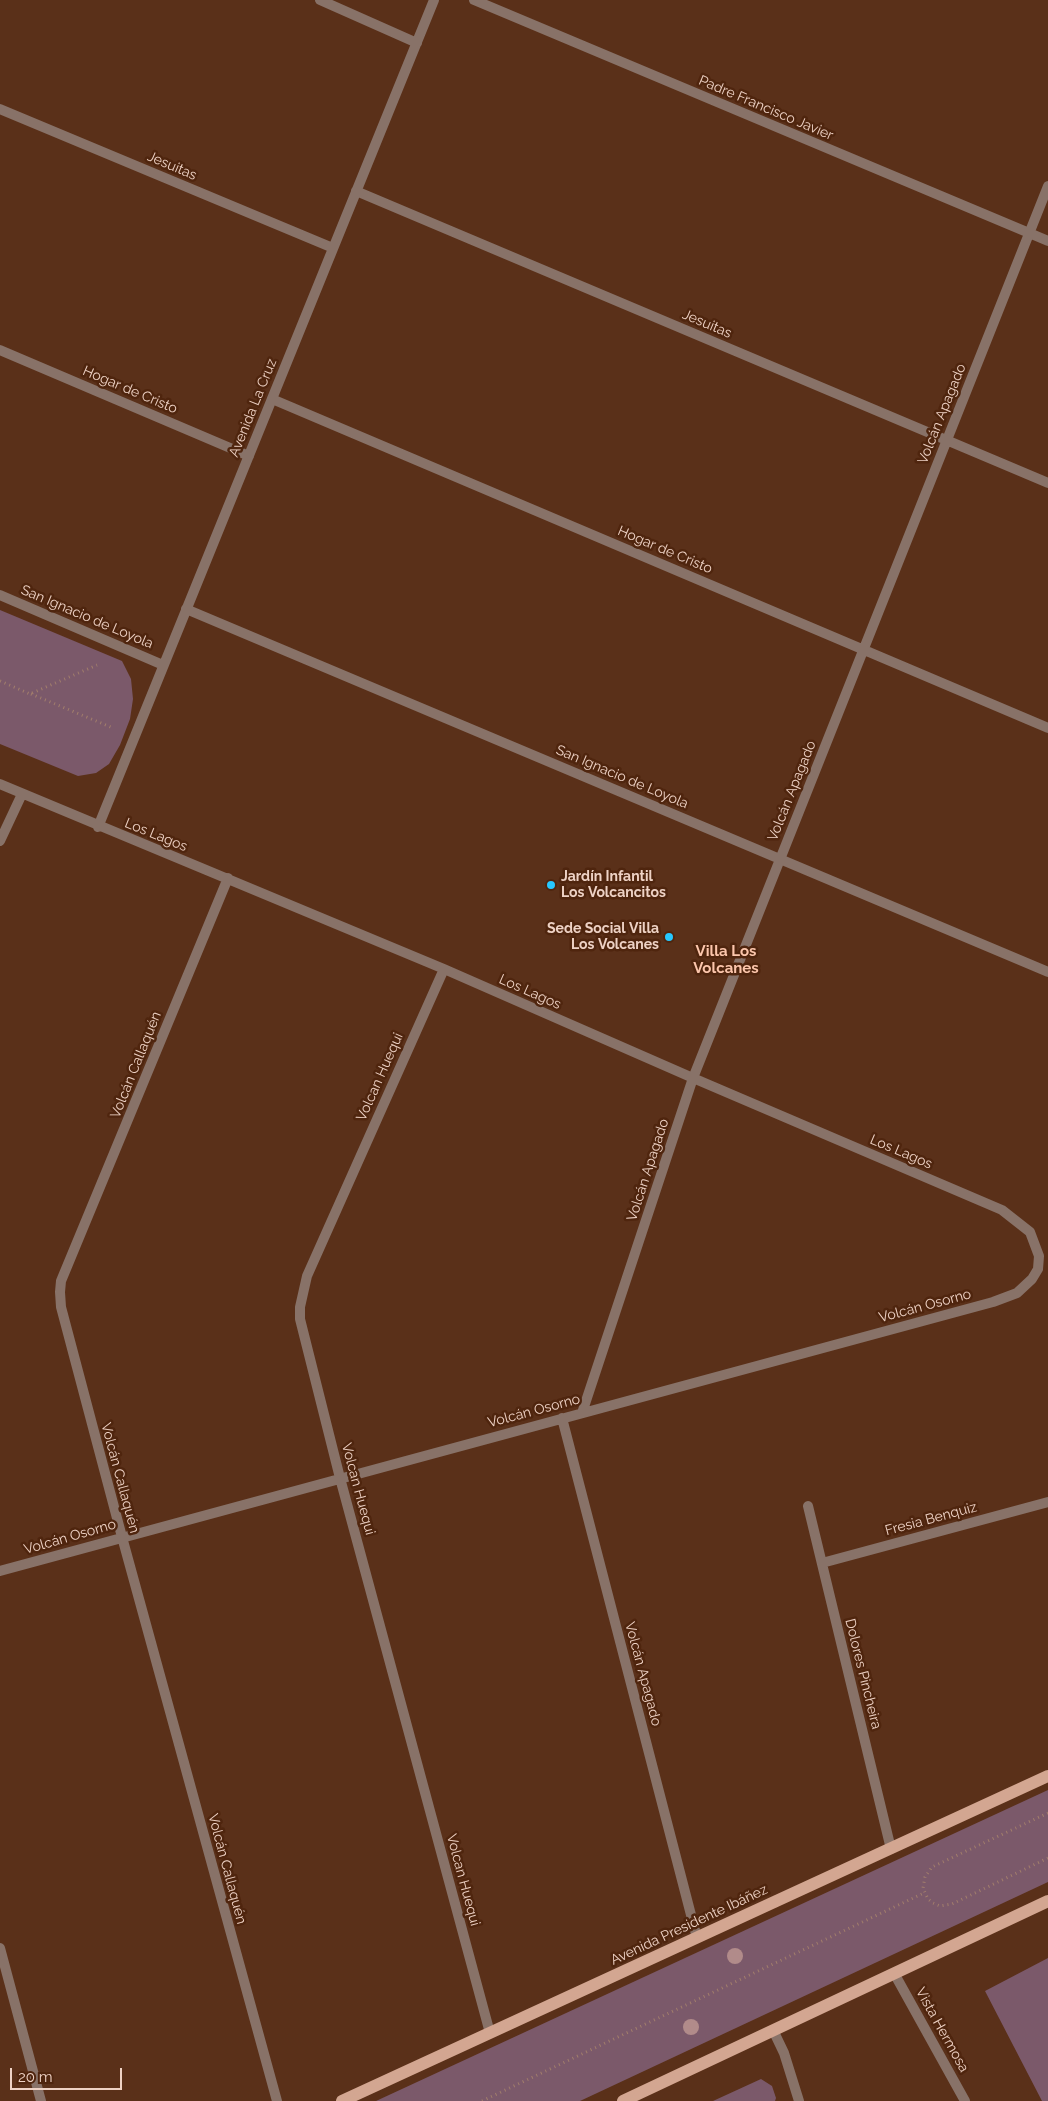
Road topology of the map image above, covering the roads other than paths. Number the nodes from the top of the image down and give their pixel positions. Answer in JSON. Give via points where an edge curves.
{"nodes":[{"id":1,"x":320,"y":0,"type":"edge"},
{"id":2,"x":434,"y":0,"type":"edge"},
{"id":3,"x":474,"y":0,"type":"edge"},
{"id":4,"x":417,"y":42,"type":"junction"},
{"id":5,"x":0,"y":109,"type":"edge"},
{"id":6,"x":1048,"y":186,"type":"edge"},
{"id":7,"x":356,"y":191,"type":"junction"},
{"id":8,"x":1029,"y":233,"type":"junction"},
{"id":9,"x":1048,"y":241,"type":"edge"},
{"id":10,"x":333,"y":248,"type":"junction"},
{"id":11,"x":0,"y":350,"type":"edge"},
{"id":12,"x":272,"y":399,"type":"junction"},
{"id":13,"x":946,"y":440,"type":"junction"},
{"id":14,"x":249,"y":456,"type":"junction"},
{"id":15,"x":1048,"y":483,"type":"edge"},
{"id":16,"x":0,"y":595,"type":"edge"},
{"id":17,"x":186,"y":609,"type":"junction"},
{"id":18,"x":864,"y":649,"type":"junction"},
{"id":19,"x":163,"y":665,"type":"junction"},
{"id":20,"x":1048,"y":728,"type":"edge"},
{"id":21,"x":0,"y":784,"type":"edge"},
{"id":22,"x":22,"y":794,"type":"junction"},
{"id":23,"x":98,"y":826,"type":"junction"},
{"id":24,"x":0,"y":841,"type":"edge"},
{"id":25,"x":780,"y":858,"type":"junction"},
{"id":26,"x":228,"y":878,"type":"junction"},
{"id":27,"x":444,"y":969,"type":"junction"},
{"id":28,"x":1048,"y":972,"type":"edge"},
{"id":29,"x":692,"y":1078,"type":"junction"},
{"id":30,"x":1036,"y":1242,"type":"joint"},
{"id":31,"x":582,"y":1413,"type":"junction"},
{"id":32,"x":562,"y":1418,"type":"junction"},
{"id":33,"x":340,"y":1478,"type":"junction"},
{"id":34,"x":1048,"y":1502,"type":"edge"},
{"id":35,"x":808,"y":1506,"type":"dead end"},
{"id":36,"x":122,"y":1537,"type":"junction"},
{"id":37,"x":822,"y":1563,"type":"junction"},
{"id":38,"x":0,"y":1571,"type":"edge"},
{"id":39,"x":1048,"y":1776,"type":"edge"},
{"id":40,"x":891,"y":1849,"type":"junction"},
{"id":41,"x":1048,"y":1901,"type":"edge"},
{"id":42,"x":697,"y":1938,"type":"junction"},
{"id":43,"x":0,"y":1948,"type":"edge"},
{"id":44,"x":894,"y":1973,"type":"junction"},
{"id":45,"x":773,"y":2030,"type":"junction"},
{"id":46,"x":490,"y":2033,"type":"junction"},
{"id":47,"x":41,"y":2101,"type":"edge"},
{"id":48,"x":277,"y":2101,"type":"edge"},
{"id":49,"x":342,"y":2101,"type":"edge"},
{"id":50,"x":623,"y":2101,"type":"edge"},
{"id":51,"x":799,"y":2101,"type":"edge"},
{"id":52,"x":965,"y":2101,"type":"edge"}],
"edges":[{"from":1,"to":4,"type":"street"},
{"from":2,"to":4,"type":"street","name":"Avenida La Cruz"},
{"from":3,"to":8,"type":"street","name":"Padre Francisco Javier"},
{"from":4,"to":7,"type":"street","name":"Avenida La Cruz"},
{"from":5,"to":10,"type":"street","name":"Jesuitas"},
{"from":6,"to":8,"type":"street","name":"Volcán Apagado"},
{"from":7,"to":10,"type":"street","name":"Avenida La Cruz"},
{"from":7,"to":13,"type":"street","name":"Jesuitas"},
{"from":8,"to":9,"type":"street","name":"Padre Francisco Javier"},
{"from":8,"to":13,"type":"street","name":"Volcán Apagado"},
{"from":10,"to":12,"type":"street","name":"Avenida La Cruz"},
{"from":11,"to":14,"type":"street","name":"Hogar de Cristo"},
{"from":12,"to":14,"type":"street","name":"Avenida La Cruz"},
{"from":12,"to":18,"type":"street","name":"Hogar de Cristo"},
{"from":13,"to":15,"type":"street","name":"Jesuitas"},
{"from":13,"to":18,"type":"street","name":"Volcán Apagado"},
{"from":14,"to":17,"type":"street","name":"Avenida La Cruz"},
{"from":16,"to":19,"type":"street","name":"San Ignacio de Loyola"},
{"from":17,"to":19,"type":"street","name":"Avenida La Cruz"},
{"from":17,"to":25,"type":"street","name":"San Ignacio de Loyola"},
{"from":18,"to":20,"type":"street","name":"Hogar de Cristo"},
{"from":18,"to":25,"type":"street","name":"Volcán Apagado"},
{"from":19,"to":23,"type":"street","name":"Avenida La Cruz"},
{"from":21,"to":22,"type":"street","name":"Los Lagos"},
{"from":22,"to":23,"type":"street","name":"Los Lagos"},
{"from":22,"to":24,"type":"street"},
{"from":23,"to":26,"type":"street","name":"Los Lagos"},
{"from":25,"to":28,"type":"street","name":"San Ignacio de Loyola"},
{"from":25,"to":29,"type":"street","name":"Volcán Apagado"},
{"from":26,"to":27,"type":"street","name":"Los Lagos"},
{"from":26,"to":36,"type":"street","name":"Volcán Callaquén","via":[[62,1281],[61,1307]]},
{"from":27,"to":29,"type":"street","name":"Los Lagos"},
{"from":27,"to":33,"type":"street","name":"Volcan Huequi","via":[[302,1293],[300,1319]]},
{"from":29,"to":30,"type":"street","name":"Los Lagos","via":[[1002,1210],[1030,1232]]},
{"from":29,"to":31,"type":"street","name":"Volcán Apagado"},
{"from":30,"to":31,"type":"street","name":"Volcán Osorno","via":[[1038,1269],[1017,1293]]},
{"from":31,"to":32,"type":"street","name":"Volcán Osorno"},
{"from":32,"to":33,"type":"street","name":"Volcán Osorno"},
{"from":32,"to":42,"type":"street","name":"Volcán Apagado"},
{"from":33,"to":36,"type":"street","name":"Volcán Osorno"},
{"from":33,"to":46,"type":"street","name":"Volcan Huequi"},
{"from":34,"to":37,"type":"street","name":"Fresia Benquiz"},
{"from":35,"to":37,"type":"street","name":"Dolores Pincheira"},
{"from":36,"to":38,"type":"street","name":"Volcán Osorno"},
{"from":36,"to":48,"type":"street","name":"Volcán Callaquén"},
{"from":37,"to":40,"type":"street","name":"Dolores Pincheira"},
{"from":39,"to":40,"type":"main road","name":"Avenida Presidente Ibáñez"},
{"from":40,"to":42,"type":"main road","name":"Avenida Presidente Ibáñez"},
{"from":41,"to":44,"type":"main road"},
{"from":42,"to":46,"type":"main road","name":"Avenida Presidente Ibáñez"},
{"from":43,"to":47,"type":"street"},
{"from":44,"to":45,"type":"main road"},
{"from":44,"to":52,"type":"street","name":"Vista Hermosa"},
{"from":45,"to":50,"type":"main road"},
{"from":45,"to":51,"type":"street"},
{"from":46,"to":49,"type":"main road","name":"Avenida Presidente Ibáñez"}]}
